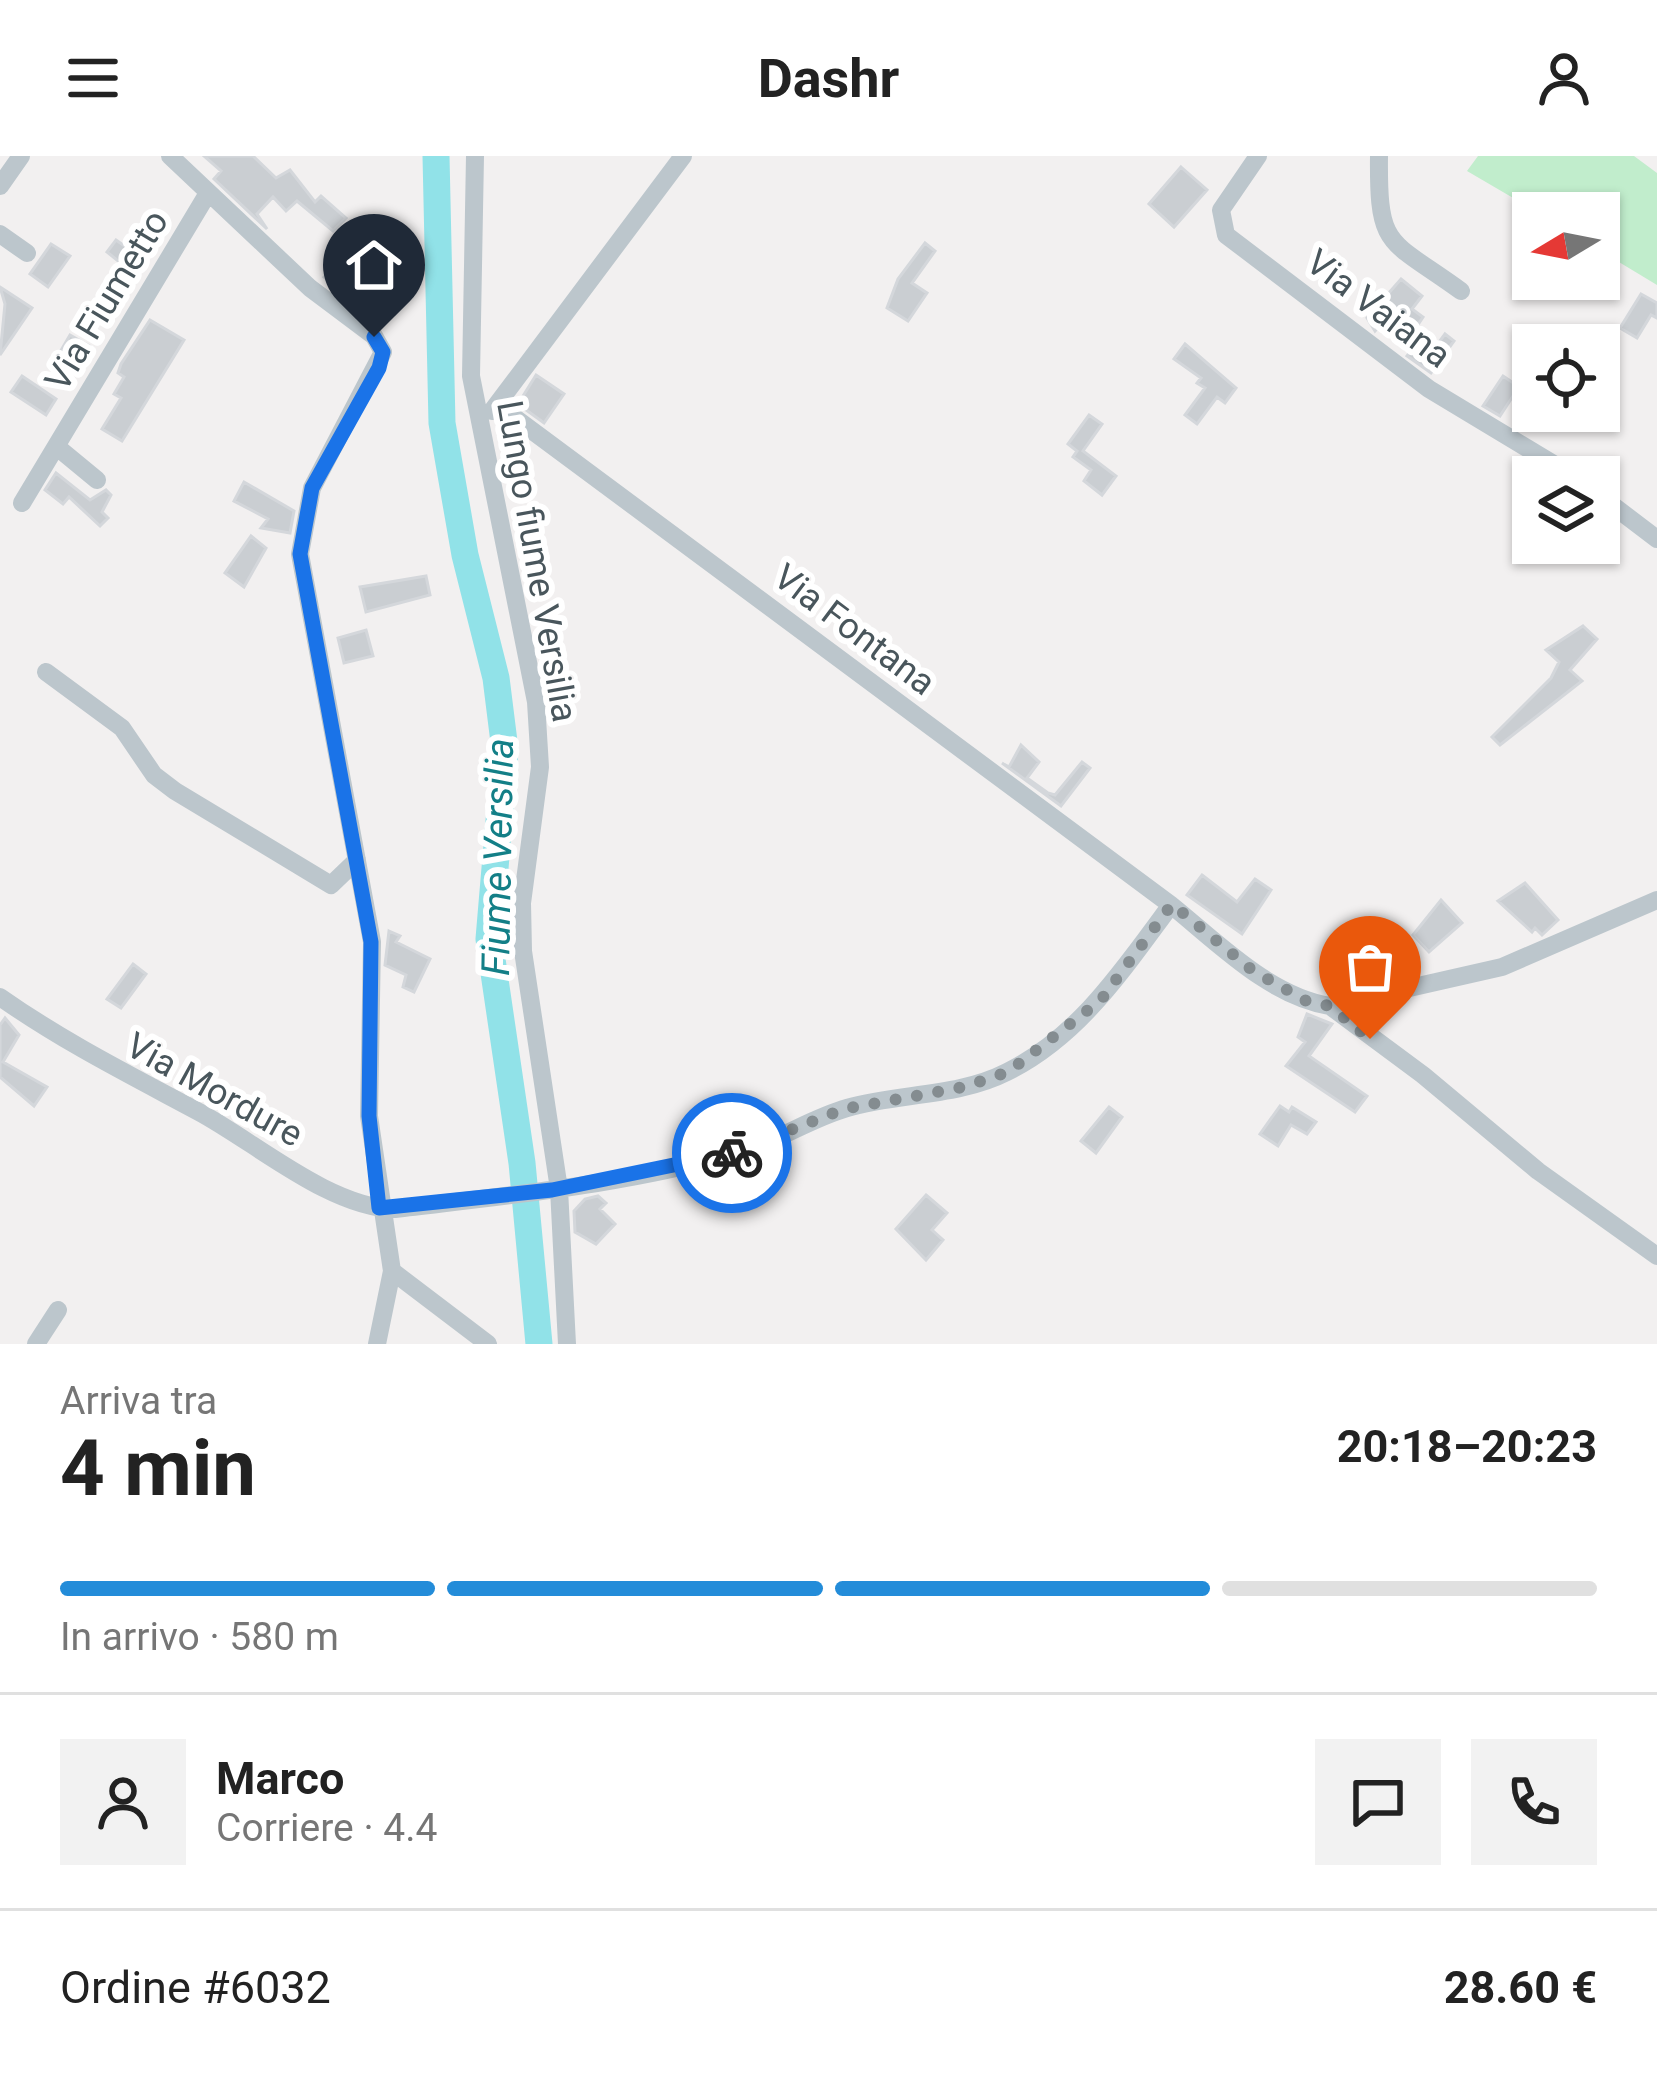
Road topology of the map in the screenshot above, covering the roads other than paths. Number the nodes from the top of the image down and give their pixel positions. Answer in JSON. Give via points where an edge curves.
{"nodes":[{"id":1,"x":21,"y":156,"type":"edge"},
{"id":2,"x":170,"y":156,"type":"edge"},
{"id":3,"x":475,"y":156,"type":"edge"},
{"id":4,"x":683,"y":156,"type":"edge"},
{"id":5,"x":1258,"y":156,"type":"edge"},
{"id":6,"x":1379,"y":156,"type":"edge"},
{"id":7,"x":0,"y":186,"type":"edge"},
{"id":8,"x":208,"y":193,"type":"junction"},
{"id":9,"x":0,"y":234,"type":"edge"},
{"id":10,"x":27,"y":253,"type":"dead end"},
{"id":11,"x":1461,"y":291,"type":"dead end"},
{"id":12,"x":499,"y":406,"type":"junction"},
{"id":13,"x":477,"y":416,"type":"junction"},
{"id":14,"x":57,"y":447,"type":"junction"},
{"id":15,"x":1541,"y":456,"type":"edge"},
{"id":16,"x":97,"y":480,"type":"dead end"},
{"id":17,"x":22,"y":503,"type":"dead end"},
{"id":18,"x":1620,"y":510,"type":"edge"},
{"id":19,"x":1657,"y":539,"type":"edge"},
{"id":20,"x":46,"y":672,"type":"dead end"},
{"id":21,"x":357,"y":860,"type":"junction"},
{"id":22,"x":1657,"y":899,"type":"edge"},
{"id":23,"x":1172,"y":904,"type":"junction"},
{"id":24,"x":0,"y":997,"type":"edge"},
{"id":25,"x":1330,"y":1006,"type":"junction"},
{"id":26,"x":555,"y":1190,"type":"junction"},
{"id":27,"x":379,"y":1208,"type":"junction"},
{"id":28,"x":1657,"y":1256,"type":"edge"},
{"id":29,"x":392,"y":1271,"type":"junction"},
{"id":30,"x":58,"y":1310,"type":"dead end"},
{"id":31,"x":36,"y":1344,"type":"edge"},
{"id":32,"x":377,"y":1344,"type":"edge"},
{"id":33,"x":488,"y":1344,"type":"edge"},
{"id":34,"x":567,"y":1344,"type":"edge"}],
"edges":[{"from":1,"to":7,"type":"street"},
{"from":2,"to":8,"type":"street","name":"Via Fiumetto"},
{"from":3,"to":13,"type":"street","name":"Lungo fiume Versilia"},
{"from":4,"to":12,"type":"street"},
{"from":5,"to":15,"type":"street","name":"Via Vaiana","via":[[1221,211],[1226,236],[1429,388]]},
{"from":6,"to":11,"type":"street","via":[[1384,232]]},
{"from":8,"to":14,"type":"street","name":"Via Fiumetto"},
{"from":8,"to":21,"type":"street","name":"Via Fiumetto","via":[[383,352],[312,488],[300,554]]},
{"from":9,"to":10,"type":"street"},
{"from":12,"to":13,"type":"street"},
{"from":12,"to":23,"type":"street","name":"Via Fontana"},
{"from":13,"to":26,"type":"street","name":"Lungo fiume Versilia","via":[[536,702],[540,767],[521,903]]},
{"from":14,"to":16,"type":"street"},
{"from":14,"to":17,"type":"street","name":"Via Fiumetto"},
{"from":18,"to":19,"type":"street"},
{"from":20,"to":21,"type":"street","via":[[122,728],[154,775],[293,866],[332,885]]},
{"from":21,"to":27,"type":"street","name":"Via Fiumetto","via":[[371,942],[369,1116]]},
{"from":22,"to":25,"type":"street","via":[[1502,967]]},
{"from":23,"to":25,"type":"street","name":"Via Fontana","via":[[1252,970]]},
{"from":23,"to":26,"type":"street","name":"Via Mordure","via":[[1101,1000],[1008,1072],[844,1109],[748,1149]]},
{"from":24,"to":27,"type":"street","name":"Via Mordure","via":[[85,1055],[304,1176]]},
{"from":25,"to":28,"type":"street"},
{"from":26,"to":27,"type":"street","name":"Via Mordure"},
{"from":26,"to":34,"type":"street","name":"Lungo fiume Versilia"},
{"from":27,"to":29,"type":"street","name":"Via Fiumetto"},
{"from":29,"to":32,"type":"street","name":"Via Fiumetto"},
{"from":29,"to":33,"type":"street"},
{"from":30,"to":31,"type":"street"}]}
